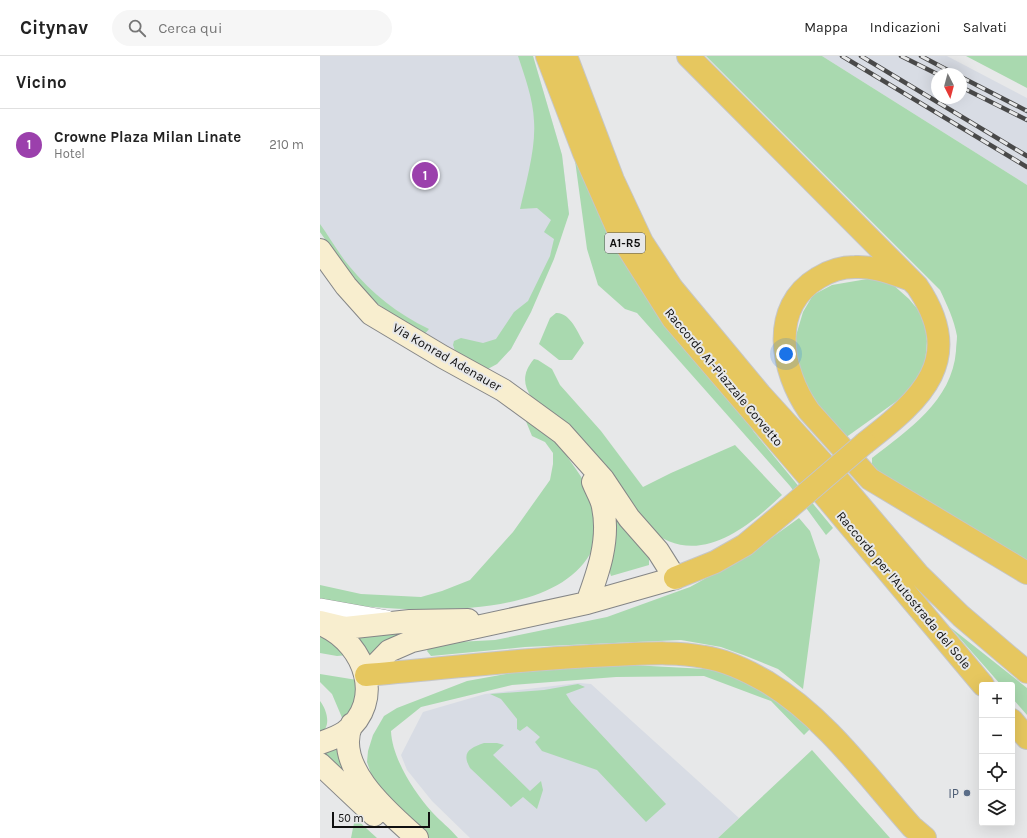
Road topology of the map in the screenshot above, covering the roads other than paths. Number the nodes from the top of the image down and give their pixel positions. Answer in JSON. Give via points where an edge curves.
{"nodes":[{"id":1,"x":547,"y":56,"type":"edge"},
{"id":2,"x":566,"y":56,"type":"edge"},
{"id":3,"x":688,"y":56,"type":"edge"},
{"id":4,"x":320,"y":250,"type":"edge"},
{"id":5,"x":909,"y":279,"type":"junction"},
{"id":6,"x":582,"y":457,"type":"junction"},
{"id":7,"x":832,"y":488,"type":"junction"},
{"id":8,"x":1027,"y":573,"type":"edge"},
{"id":9,"x":675,"y":578,"type":"junction"},
{"id":10,"x":587,"y":603,"type":"junction"},
{"id":11,"x":320,"y":606,"type":"edge"},
{"id":12,"x":533,"y":616,"type":"junction"},
{"id":13,"x":410,"y":621,"type":"junction"},
{"id":14,"x":323,"y":625,"type":"edge"},
{"id":15,"x":1027,"y":672,"type":"edge"},
{"id":16,"x":366,"y":675,"type":"junction"},
{"id":17,"x":981,"y":682,"type":"edge"},
{"id":18,"x":352,"y":724,"type":"junction"},
{"id":19,"x":1015,"y":724,"type":"edge"},
{"id":20,"x":1027,"y":738,"type":"edge"},
{"id":21,"x":320,"y":743,"type":"edge"},
{"id":22,"x":323,"y":769,"type":"edge"},
{"id":23,"x":399,"y":838,"type":"edge"},
{"id":24,"x":417,"y":838,"type":"edge"},
{"id":25,"x":925,"y":838,"type":"edge"}],
"edges":[{"from":1,"to":7,"type":"highway","name":"Raccordo A1-Piazzale Corvetto","number":"A1-R5","via":[[584,153],[621,237],[673,319]]},
{"from":2,"to":7,"type":"highway","name":"Raccordo A1-Piazzale Corvetto","number":"A1-R5","via":[[613,180],[642,242],[672,288],[760,394]]},
{"from":3,"to":5,"type":"highway"},
{"from":4,"to":6,"type":"street","name":"Via Konrad Adenauer","via":[[346,286],[371,314],[503,390],[562,433]]},
{"from":5,"to":8,"type":"highway","via":[[878,269],[843,268],[825,274],[804,289],[792,305],[784,330],[785,355],[792,379],[809,411],[870,479]]},
{"from":5,"to":9,"type":"highway","bridge":true,"via":[[917,286],[932,312],[939,342],[936,365],[922,392],[897,418],[745,544],[715,562]]},
{"from":6,"to":9,"type":"street","name":"Via Konrad Adenauer","via":[[603,479],[629,518],[658,551]]},
{"from":6,"to":10,"type":"street","name":"Via Konrad Adenauer","via":[[603,506],[605,526],[600,567]]},
{"from":7,"to":15,"type":"highway","name":"Raccordo per l'Autostrada del Sole","via":[[961,616]]},
{"from":7,"to":17,"type":"highway","name":"Raccordo per l'Autostrada del Sole"},
{"from":9,"to":10,"type":"street"},
{"from":10,"to":12,"type":"street"},
{"from":11,"to":13,"type":"street"},
{"from":12,"to":13,"type":"street"},
{"from":12,"to":16,"type":"street","via":[[412,642],[390,651]]},
{"from":13,"to":14,"type":"street","via":[[344,628]]},
{"from":14,"to":16,"type":"street","via":[[343,638],[356,652]]},
{"from":16,"to":18,"type":"street","via":[[365,700]]},
{"from":16,"to":25,"type":"highway","via":[[588,656],[663,654],[705,657],[746,671],[788,697],[833,736],[912,827]]},
{"from":18,"to":21,"type":"street","via":[[339,735]]},
{"from":18,"to":24,"type":"street","via":[[348,737],[351,755],[363,784]]},
{"from":19,"to":20,"type":"highway"},
{"from":22,"to":23,"type":"street"}]}
